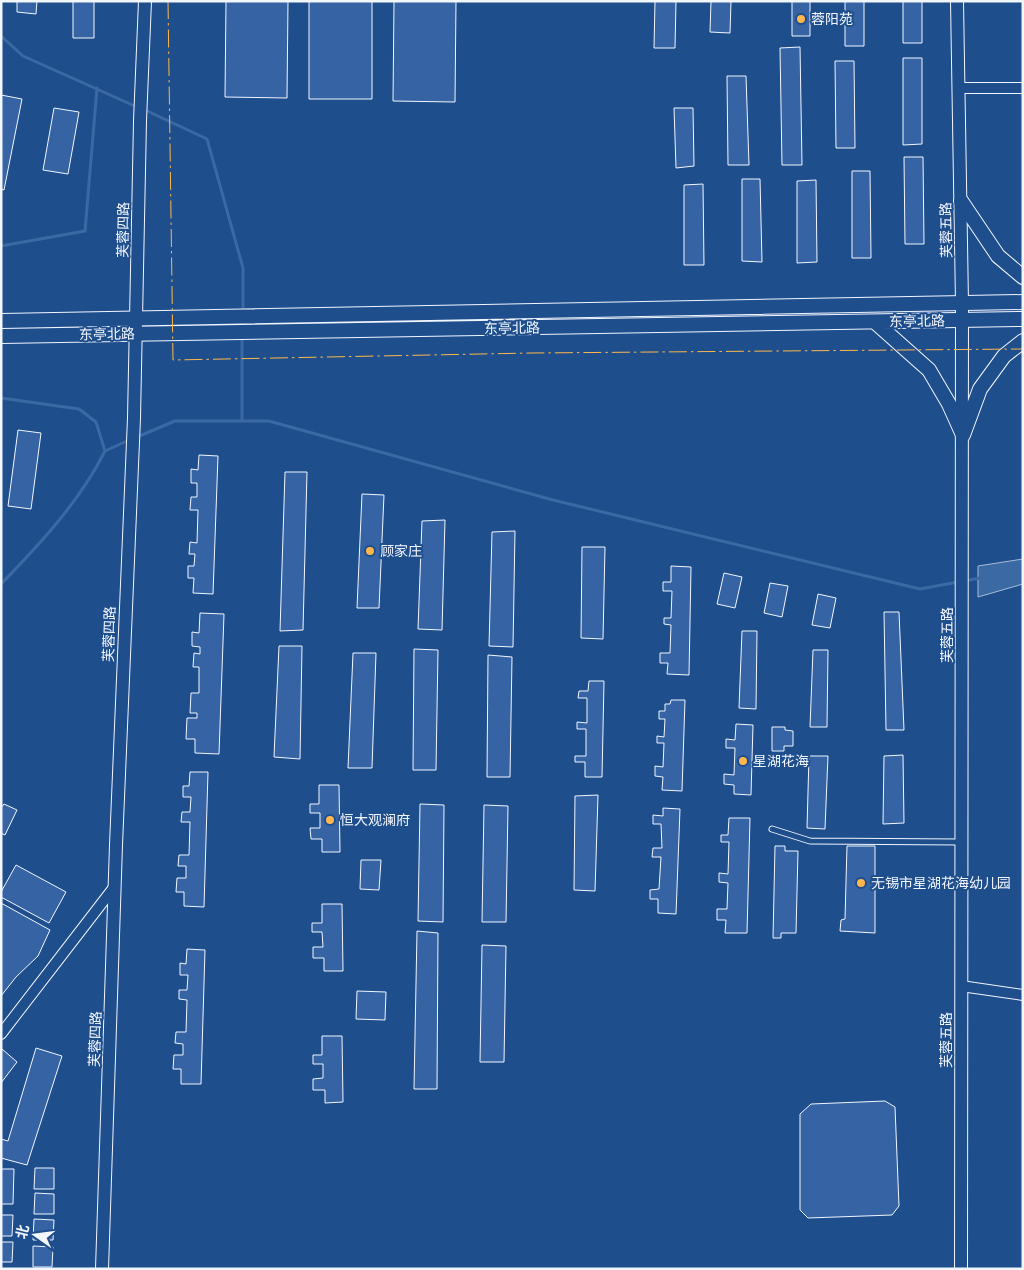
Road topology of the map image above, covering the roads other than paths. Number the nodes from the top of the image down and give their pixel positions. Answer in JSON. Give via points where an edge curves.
{"nodes":[{"id":1,"x":145,"y":1,"type":"edge"},
{"id":2,"x":957,"y":1,"type":"edge"},
{"id":3,"x":958,"y":88,"type":"junction"},
{"id":4,"x":1023,"y":88,"type":"edge"},
{"id":5,"x":961,"y":201,"type":"junction"},
{"id":6,"x":1023,"y":277,"type":"edge"},
{"id":7,"x":1023,"y":302,"type":"edge"},
{"id":8,"x":962,"y":303,"type":"junction"},
{"id":9,"x":136,"y":318,"type":"junction"},
{"id":10,"x":1023,"y":319,"type":"edge"},
{"id":11,"x":962,"y":320,"type":"junction"},
{"id":12,"x":1,"y":321,"type":"edge"},
{"id":13,"x":876,"y":322,"type":"junction"},
{"id":14,"x":224,"y":324,"type":"junction"},
{"id":15,"x":136,"y":333,"type":"junction"},
{"id":16,"x":1,"y":336,"type":"edge"},
{"id":17,"x":1023,"y":341,"type":"edge"},
{"id":18,"x":962,"y":436,"type":"junction"},
{"id":19,"x":772,"y":829,"type":"dead end"},
{"id":20,"x":961,"y":842,"type":"junction"},
{"id":21,"x":115,"y":886,"type":"junction"},
{"id":22,"x":961,"y":986,"type":"junction"},
{"id":23,"x":1023,"y":995,"type":"edge"},
{"id":24,"x":1,"y":1034,"type":"edge"},
{"id":25,"x":102,"y":1269,"type":"edge"},
{"id":26,"x":961,"y":1269,"type":"edge"}],
"edges":[{"from":1,"to":9,"type":"street","name":"芙蓉四路"},
{"from":2,"to":3,"type":"street","name":"芙蓉五路"},
{"from":3,"to":4,"type":"street"},
{"from":3,"to":5,"type":"street","name":"芙蓉五路"},
{"from":5,"to":6,"type":"main road","via":[[998,256]]},
{"from":5,"to":8,"type":"street","name":"芙蓉五路"},
{"from":7,"to":8,"type":"main road","name":"东亭北路"},
{"from":8,"to":11,"type":"street","name":"芙蓉五路"},
{"from":8,"to":14,"type":"main road","name":"东亭北路","via":[[257,316]]},
{"from":9,"to":12,"type":"main road","name":"东亭北路"},
{"from":9,"to":14,"type":"main road","name":"东亭北路"},
{"from":9,"to":15,"type":"street","name":"芙蓉四路"},
{"from":10,"to":11,"type":"main road","name":"东亭北路"},
{"from":11,"to":13,"type":"main road","name":"东亭北路"},
{"from":11,"to":18,"type":"street","name":"芙蓉五路"},
{"from":13,"to":14,"type":"main road","name":"东亭北路","via":[[257,332]]},
{"from":13,"to":18,"type":"main road","via":[[929,370],[950,404]]},
{"from":14,"to":15,"type":"main road","name":"东亭北路"},
{"from":15,"to":16,"type":"main road","name":"东亭北路"},
{"from":15,"to":21,"type":"street","name":"芙蓉四路"},
{"from":17,"to":18,"type":"main road","via":[[1004,356],[980,389]]},
{"from":18,"to":20,"type":"street","name":"芙蓉五路"},
{"from":19,"to":20,"type":"lane","via":[[810,841]]},
{"from":20,"to":22,"type":"street","name":"芙蓉五路"},
{"from":21,"to":24,"type":"street"},
{"from":21,"to":25,"type":"street","name":"芙蓉四路"},
{"from":22,"to":23,"type":"street"},
{"from":22,"to":26,"type":"street","name":"芙蓉五路"}]}
